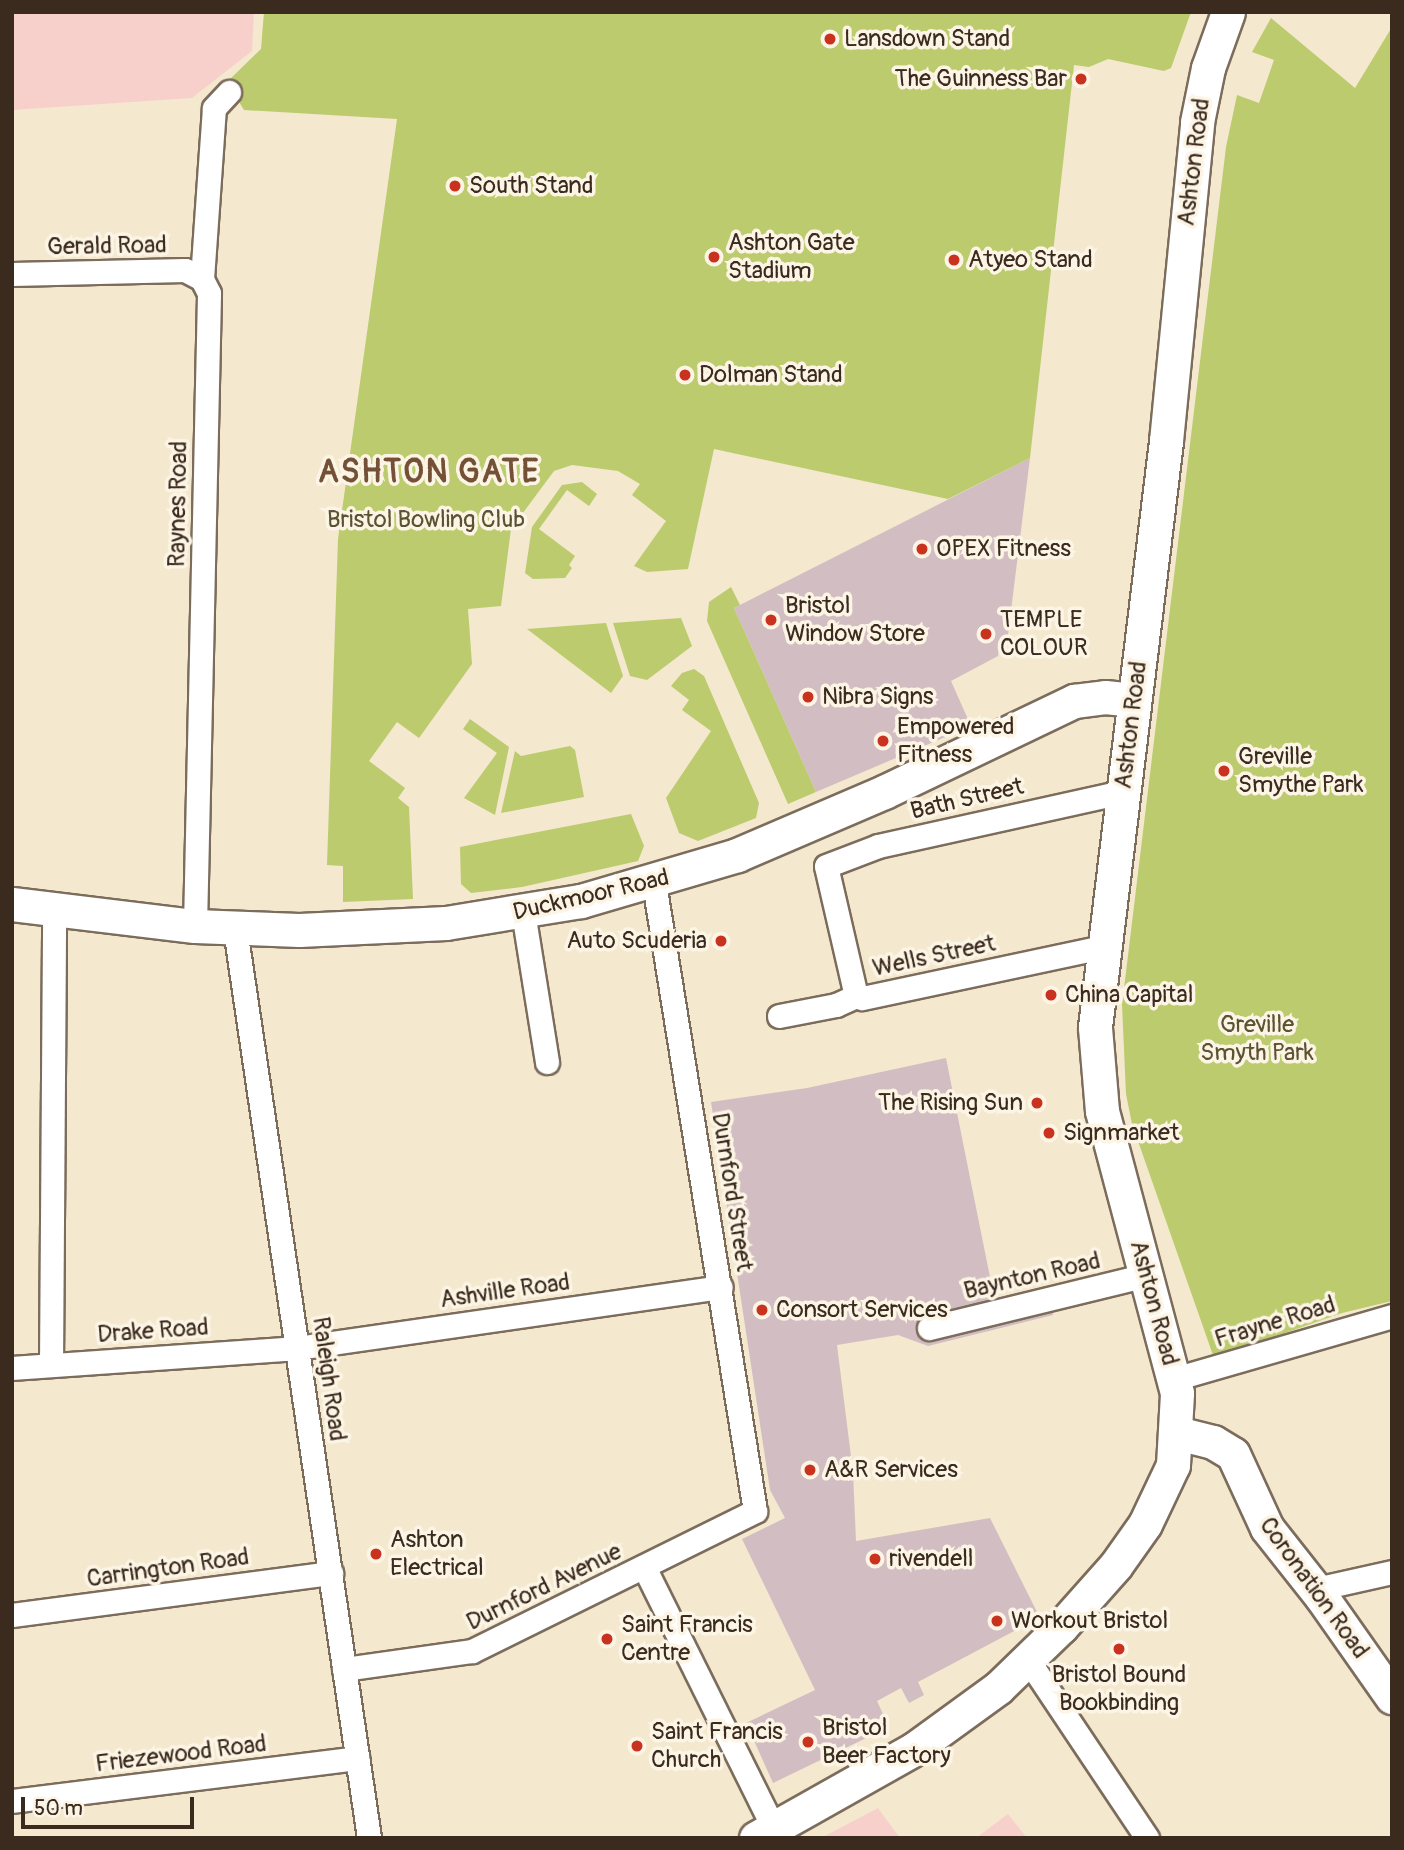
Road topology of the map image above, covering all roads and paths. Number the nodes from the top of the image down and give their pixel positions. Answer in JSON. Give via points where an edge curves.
{"nodes":[{"id":1,"x":1228,"y":12,"type":"edge"},
{"id":2,"x":229,"y":92,"type":"dead end"},
{"id":3,"x":12,"y":274,"type":"edge"},
{"id":4,"x":202,"y":279,"type":"junction"},
{"id":5,"x":1135,"y":700,"type":"junction"},
{"id":6,"x":1122,"y":792,"type":"junction"},
{"id":7,"x":654,"y":883,"type":"junction"},
{"id":8,"x":12,"y":904,"type":"edge"},
{"id":9,"x":54,"y":910,"type":"junction"},
{"id":10,"x":523,"y":912,"type":"junction"},
{"id":11,"x":195,"y":926,"type":"junction"},
{"id":12,"x":235,"y":929,"type":"junction"},
{"id":13,"x":1102,"y":947,"type":"junction"},
{"id":14,"x":856,"y":996,"type":"junction"},
{"id":15,"x":779,"y":1016,"type":"dead end"},
{"id":16,"x":547,"y":1062,"type":"dead end"},
{"id":17,"x":1146,"y":1275,"type":"junction"},
{"id":18,"x":721,"y":1287,"type":"junction"},
{"id":19,"x":1392,"y":1316,"type":"edge"},
{"id":20,"x":929,"y":1328,"type":"dead end"},
{"id":21,"x":297,"y":1348,"type":"junction"},
{"id":22,"x":51,"y":1365,"type":"junction"},
{"id":23,"x":12,"y":1368,"type":"edge"},
{"id":24,"x":1174,"y":1379,"type":"junction"},
{"id":25,"x":1177,"y":1433,"type":"junction"},
{"id":26,"x":755,"y":1511,"type":"joint"},
{"id":27,"x":644,"y":1567,"type":"junction"},
{"id":28,"x":1392,"y":1572,"type":"edge"},
{"id":29,"x":331,"y":1573,"type":"junction"},
{"id":30,"x":1316,"y":1590,"type":"junction"},
{"id":31,"x":12,"y":1615,"type":"edge"},
{"id":32,"x":1028,"y":1660,"type":"junction"},
{"id":33,"x":344,"y":1669,"type":"junction"},
{"id":34,"x":1392,"y":1697,"type":"edge"},
{"id":35,"x":357,"y":1758,"type":"junction"},
{"id":36,"x":12,"y":1801,"type":"edge"},
{"id":37,"x":765,"y":1833,"type":"edge"},
{"id":38,"x":369,"y":1838,"type":"edge"},
{"id":39,"x":1147,"y":1838,"type":"edge"}],
"edges":[{"from":1,"to":5,"type":"street","name":"Ashton Road","via":[[1208,68],[1197,122]]},
{"from":2,"to":4,"type":"street","name":"Raynes Road","via":[[214,108]]},
{"from":3,"to":4,"type":"street","name":"Gerald Road","via":[[185,270]]},
{"from":4,"to":11,"type":"street","name":"Raynes Road","via":[[209,293]]},
{"from":5,"to":6,"type":"street","name":"Ashton Road"},
{"from":5,"to":7,"type":"street","name":"Duckmoor Road","via":[[1074,701],[840,812]]},
{"from":6,"to":13,"type":"street","name":"Ashton Road"},
{"from":6,"to":14,"type":"street","name":"Bath Street","via":[[878,846],[826,866]]},
{"from":7,"to":10,"type":"street","name":"Duckmoor Road"},
{"from":7,"to":18,"type":"street","name":"Durnford Street"},
{"from":8,"to":9,"type":"street","name":"Duckmoor Road"},
{"from":9,"to":11,"type":"street","name":"Duckmoor Road"},
{"from":9,"to":22,"type":"street"},
{"from":10,"to":12,"type":"street","name":"Duckmoor Road","via":[[395,928]]},
{"from":10,"to":16,"type":"street"},
{"from":11,"to":12,"type":"street","name":"Duckmoor Road"},
{"from":12,"to":21,"type":"street","name":"Raleigh Road"},
{"from":13,"to":14,"type":"street","name":"Wells Street"},
{"from":13,"to":17,"type":"street","name":"Ashton Road","via":[[1095,1072]]},
{"from":14,"to":15,"type":"street","name":"Wells Street","via":[[836,1005]]},
{"from":17,"to":20,"type":"street","name":"Baynton Road"},
{"from":17,"to":24,"type":"street","name":"Ashton Road"},
{"from":18,"to":21,"type":"street","name":"Ashville Road"},
{"from":18,"to":26,"type":"street","name":"Durnford Street"},
{"from":19,"to":24,"type":"street","name":"Frayne Road"},
{"from":21,"to":22,"type":"street","name":"Drake Road"},
{"from":21,"to":29,"type":"street","name":"Raleigh Road"},
{"from":22,"to":23,"type":"street","name":"Drake Road"},
{"from":24,"to":25,"type":"street","name":"Ashton Road"},
{"from":25,"to":30,"type":"street","name":"Coronation Road","via":[[1213,1442],[1233,1454],[1267,1528]]},
{"from":25,"to":32,"type":"street","name":"Ashton Road","via":[[1170,1474],[1146,1524],[1091,1595]]},
{"from":26,"to":27,"type":"street","name":"Durnford Avenue"},
{"from":27,"to":33,"type":"street","name":"Durnford Avenue","via":[[464,1654]]},
{"from":27,"to":37,"type":"street"},
{"from":28,"to":30,"type":"street"},
{"from":29,"to":31,"type":"street","name":"Carrington Road"},
{"from":29,"to":33,"type":"street","name":"Raleigh Road"},
{"from":30,"to":34,"type":"street","name":"Coronation Road"},
{"from":32,"to":37,"type":"street","name":"Ashton Road","via":[[925,1742]]},
{"from":32,"to":39,"type":"street"},
{"from":33,"to":35,"type":"street","name":"Raleigh Road"},
{"from":35,"to":36,"type":"street","name":"Friezewood Road"},
{"from":35,"to":38,"type":"street","name":"Raleigh Road"}]}
